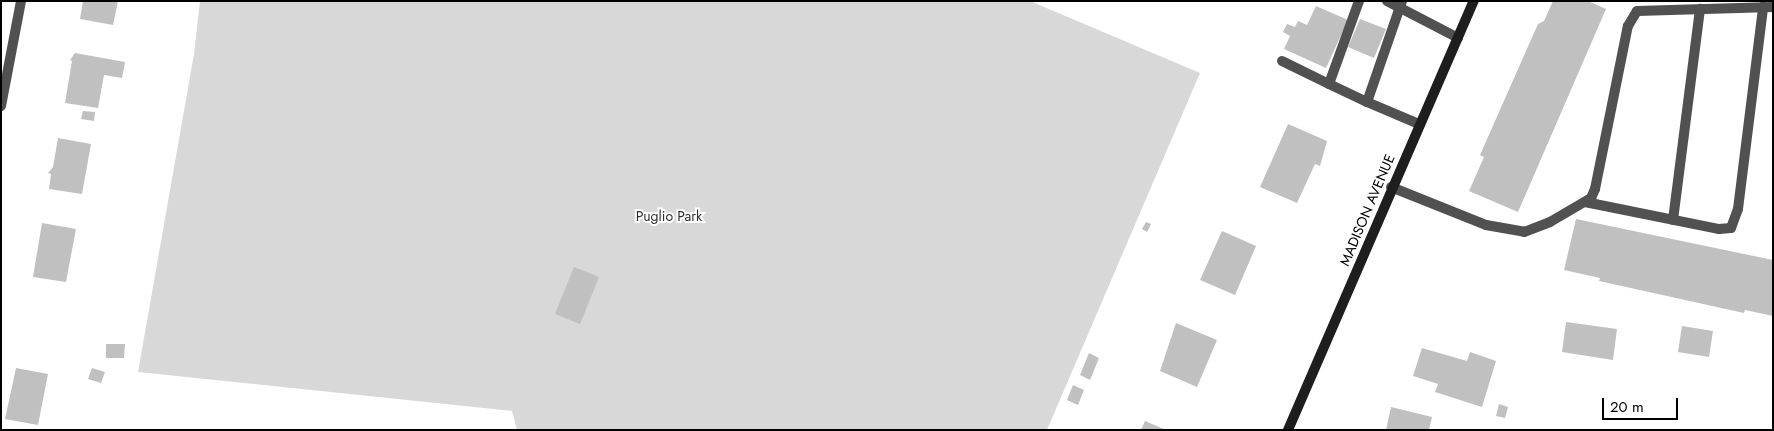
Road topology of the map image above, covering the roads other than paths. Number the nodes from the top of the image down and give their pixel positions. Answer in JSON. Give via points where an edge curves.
{"nodes":[{"id":1,"x":21,"y":1,"type":"edge"},
{"id":2,"x":1359,"y":1,"type":"edge"},
{"id":3,"x":1387,"y":1,"type":"edge"},
{"id":4,"x":1474,"y":1,"type":"edge"},
{"id":5,"x":1401,"y":4,"type":"edge"},
{"id":6,"x":1768,"y":7,"type":"edge"},
{"id":7,"x":1700,"y":9,"type":"junction"},
{"id":8,"x":1458,"y":38,"type":"junction"},
{"id":9,"x":6,"y":50,"type":"edge"},
{"id":10,"x":1282,"y":61,"type":"dead end"},
{"id":11,"x":1329,"y":84,"type":"junction"},
{"id":12,"x":1367,"y":102,"type":"junction"},
{"id":13,"x":1,"y":106,"type":"edge"},
{"id":14,"x":1419,"y":124,"type":"junction"},
{"id":15,"x":1391,"y":187,"type":"junction"},
{"id":16,"x":1585,"y":202,"type":"junction"},
{"id":17,"x":1673,"y":220,"type":"junction"},
{"id":18,"x":1288,"y":430,"type":"edge"}],
"edges":[{"from":1,"to":9,"type":"street"},
{"from":2,"to":11,"type":"street"},
{"from":3,"to":5,"type":"street"},
{"from":4,"to":8,"type":"main road","name":"MADISON AVENUE"},
{"from":5,"to":8,"type":"street"},
{"from":5,"to":12,"type":"street"},
{"from":6,"to":7,"type":"street"},
{"from":6,"to":17,"type":"street","via":[[1736,220],[1731,228],[1719,229]]},
{"from":7,"to":16,"type":"street","via":[[1636,11],[1630,18],[1595,189]]},
{"from":7,"to":17,"type":"street"},
{"from":8,"to":14,"type":"main road","name":"MADISON AVENUE"},
{"from":9,"to":13,"type":"street"},
{"from":10,"to":11,"type":"street"},
{"from":11,"to":12,"type":"street"},
{"from":12,"to":14,"type":"street"},
{"from":14,"to":15,"type":"main road","name":"MADISON AVENUE"},
{"from":15,"to":16,"type":"street","via":[[1486,225],[1524,232],[1550,222]]},
{"from":15,"to":18,"type":"main road","name":"MADISON AVENUE"},
{"from":16,"to":17,"type":"street"}]}
